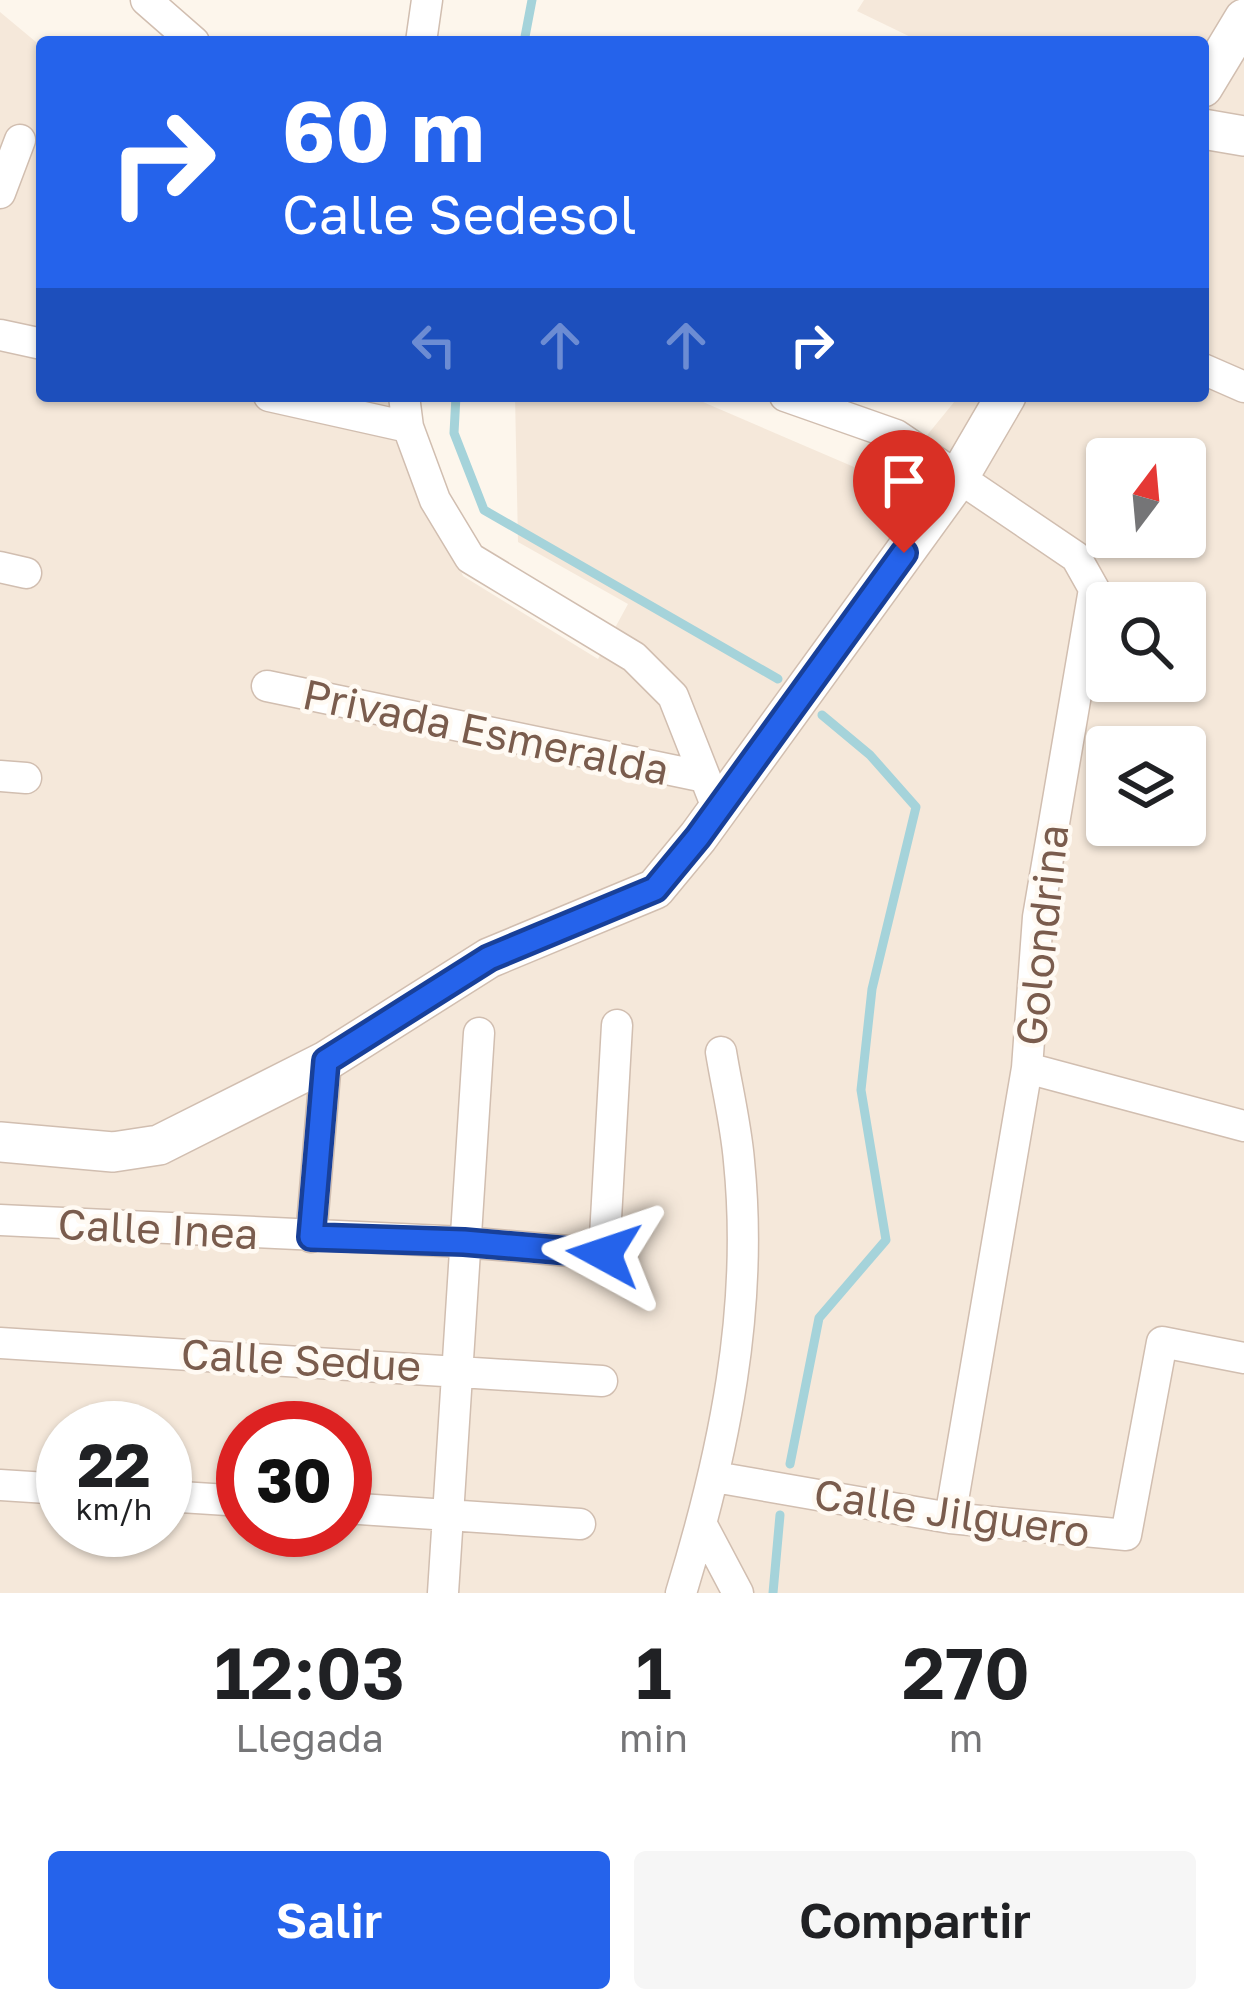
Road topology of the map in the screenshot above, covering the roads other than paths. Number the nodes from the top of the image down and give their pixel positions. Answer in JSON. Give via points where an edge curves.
{"nodes":[{"id":1,"x":146,"y":0,"type":"edge"},
{"id":2,"x":427,"y":0,"type":"edge"},
{"id":3,"x":1244,"y":19,"type":"edge"},
{"id":4,"x":187,"y":36,"type":"edge"},
{"id":5,"x":422,"y":36,"type":"edge"},
{"id":6,"x":1209,"y":77,"type":"edge"},
{"id":7,"x":1209,"y":130,"type":"edge"},
{"id":8,"x":1244,"y":136,"type":"edge"},
{"id":9,"x":20,"y":140,"type":"dead end"},
{"id":10,"x":0,"y":193,"type":"edge"},
{"id":11,"x":0,"y":335,"type":"edge"},
{"id":12,"x":36,"y":343,"type":"edge"},
{"id":13,"x":1209,"y":371,"type":"edge"},
{"id":14,"x":1244,"y":387,"type":"edge"},
{"id":15,"x":320,"y":402,"type":"edge"},
{"id":16,"x":801,"y":402,"type":"edge"},
{"id":17,"x":1002,"y":402,"type":"edge"},
{"id":18,"x":406,"y":412,"type":"edge"},
{"id":19,"x":957,"y":480,"type":"junction"},
{"id":20,"x":267,"y":686,"type":"dead end"},
{"id":21,"x":711,"y":794,"type":"junction"},
{"id":22,"x":617,"y":1025,"type":"dead end"},
{"id":23,"x":479,"y":1033,"type":"dead end"},
{"id":24,"x":722,"y":1052,"type":"dead end"},
{"id":25,"x":326,"y":1061,"type":"junction"},
{"id":26,"x":1028,"y":1068,"type":"junction"},
{"id":27,"x":1244,"y":1126,"type":"edge"},
{"id":28,"x":0,"y":1142,"type":"edge"},
{"id":29,"x":0,"y":1220,"type":"edge"},
{"id":30,"x":311,"y":1237,"type":"junction"},
{"id":31,"x":464,"y":1242,"type":"junction"},
{"id":32,"x":0,"y":1342,"type":"edge"},
{"id":33,"x":1244,"y":1358,"type":"edge"},
{"id":34,"x":459,"y":1369,"type":"junction"},
{"id":35,"x":602,"y":1381,"type":"dead end"},
{"id":36,"x":715,"y":1477,"type":"junction"},
{"id":37,"x":0,"y":1485,"type":"edge"},
{"id":38,"x":36,"y":1487,"type":"edge"},
{"id":39,"x":372,"y":1510,"type":"edge"},
{"id":40,"x":448,"y":1515,"type":"junction"},
{"id":41,"x":950,"y":1518,"type":"junction"},
{"id":42,"x":580,"y":1524,"type":"dead end"},
{"id":43,"x":702,"y":1525,"type":"junction"},
{"id":44,"x":443,"y":1593,"type":"edge"},
{"id":45,"x":681,"y":1593,"type":"edge"},
{"id":46,"x":738,"y":1593,"type":"edge"}],
"edges":[{"from":1,"to":4,"type":"street"},
{"from":2,"to":5,"type":"street"},
{"from":3,"to":6,"type":"street"},
{"from":7,"to":8,"type":"street"},
{"from":9,"to":10,"type":"street"},
{"from":11,"to":12,"type":"street"},
{"from":13,"to":14,"type":"street"},
{"from":15,"to":18,"type":"street"},
{"from":16,"to":19,"type":"street","via":[[896,435]]},
{"from":17,"to":19,"type":"street"},
{"from":18,"to":21,"type":"street","via":[[435,500],[470,558],[634,657],[673,696]]},
{"from":19,"to":21,"type":"street"},
{"from":19,"to":26,"type":"street","name":"Golondrina","via":[[1076,557],[1094,589],[1038,916]]},
{"from":20,"to":21,"type":"street","name":"Privada Esmeralda"},
{"from":21,"to":25,"type":"street","via":[[655,889],[489,958]]},
{"from":22,"to":31,"type":"street","name":"Calle Inea","via":[[604,1254]]},
{"from":23,"to":31,"type":"street"},
{"from":24,"to":36,"type":"street","via":[[740,1161],[742,1240],[740,1333]]},
{"from":25,"to":28,"type":"street","via":[[159,1145],[113,1152]]},
{"from":25,"to":30,"type":"street"},
{"from":26,"to":27,"type":"street"},
{"from":26,"to":41,"type":"street","name":"Golondrina"},
{"from":29,"to":30,"type":"street","name":"Calle Inea"},
{"from":30,"to":31,"type":"street","name":"Calle Inea"},
{"from":31,"to":34,"type":"street"},
{"from":32,"to":34,"type":"street","name":"Calle Sedue"},
{"from":33,"to":41,"type":"street","name":"Calle Jilguero","via":[[1162,1342],[1126,1535]]},
{"from":34,"to":35,"type":"street","name":"Calle Sedue"},
{"from":34,"to":40,"type":"street"},
{"from":36,"to":41,"type":"street","name":"Calle Jilguero"},
{"from":36,"to":43,"type":"street"},
{"from":37,"to":38,"type":"street"},
{"from":39,"to":40,"type":"street"},
{"from":40,"to":42,"type":"street"},
{"from":40,"to":44,"type":"street"},
{"from":43,"to":45,"type":"street"},
{"from":43,"to":46,"type":"street"}]}
